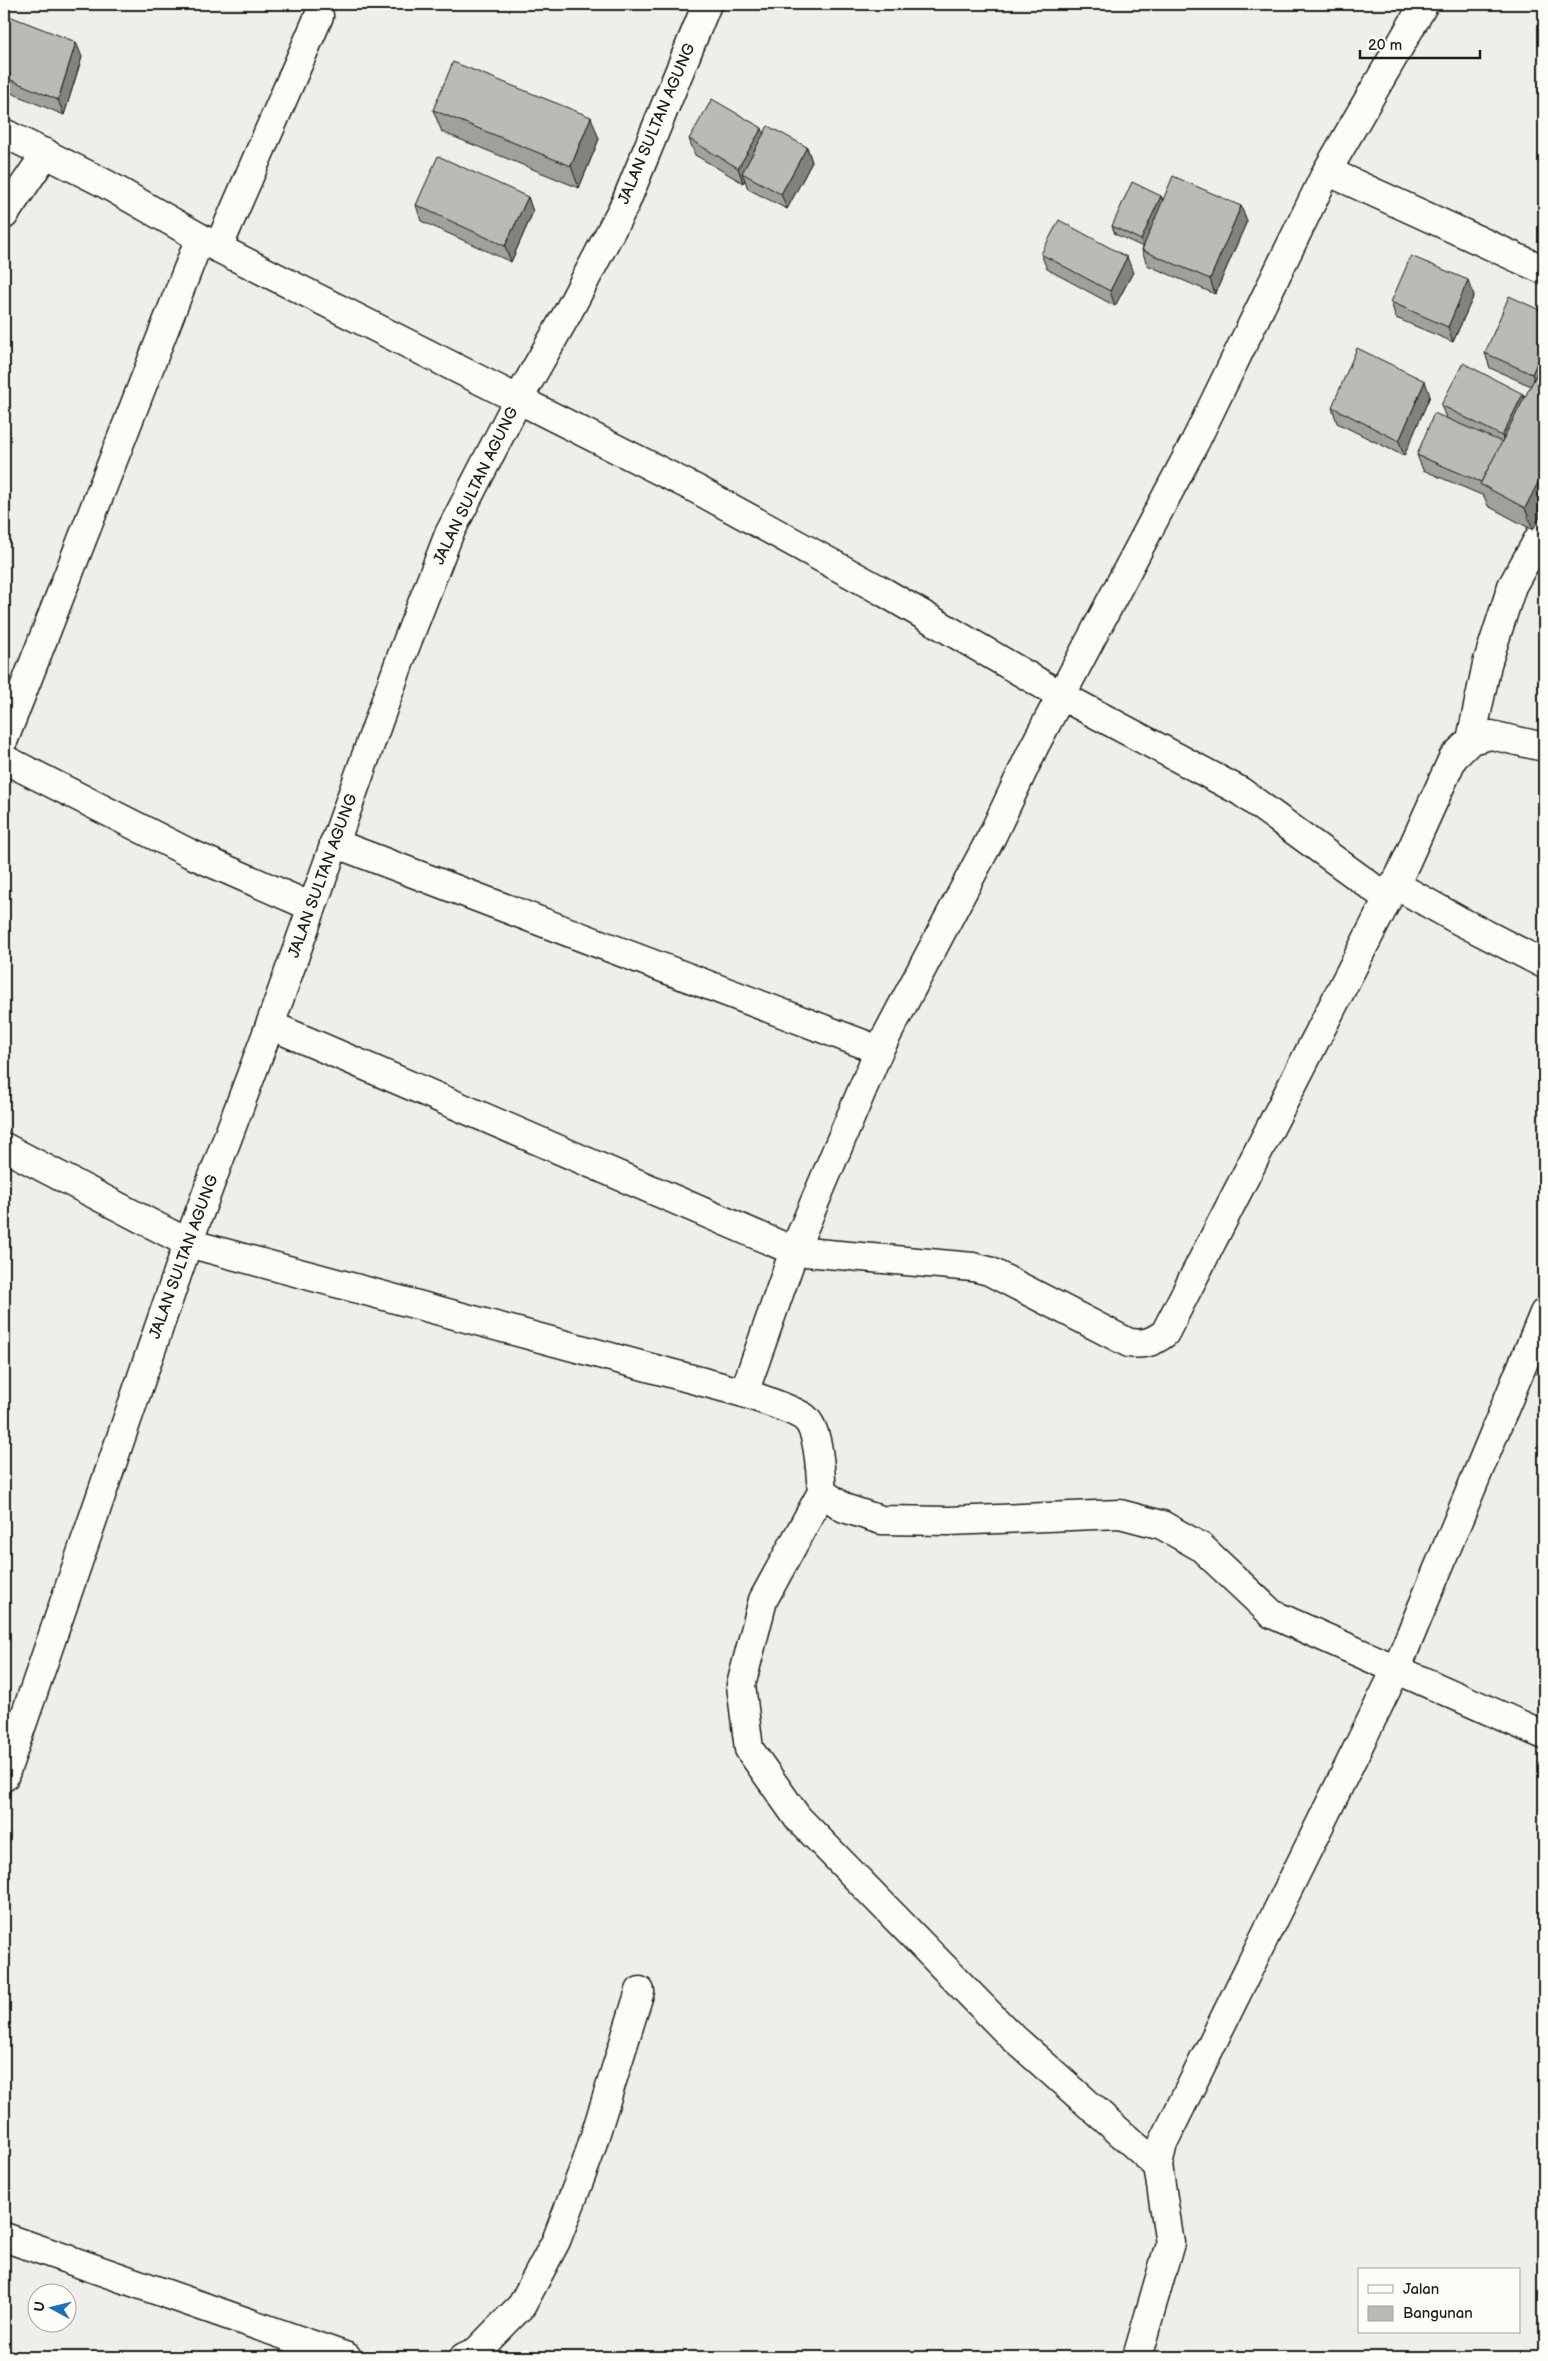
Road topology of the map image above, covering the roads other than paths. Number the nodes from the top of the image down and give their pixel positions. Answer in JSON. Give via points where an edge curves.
{"nodes":[{"id":1,"x":707,"y":4,"type":"edge"},
{"id":2,"x":1424,"y":4,"type":"edge"},
{"id":3,"x":319,"y":16,"type":"dead end"},
{"id":4,"x":4,"y":133,"type":"edge"},
{"id":5,"x":46,"y":153,"type":"junction"},
{"id":6,"x":1327,"y":171,"type":"junction"},
{"id":7,"x":4,"y":215,"type":"edge"},
{"id":8,"x":209,"y":243,"type":"junction"},
{"id":9,"x":1544,"y":270,"type":"edge"},
{"id":10,"x":519,"y":398,"type":"junction"},
{"id":11,"x":1544,"y":529,"type":"edge"},
{"id":12,"x":1062,"y":696,"type":"junction"},
{"id":13,"x":4,"y":739,"type":"edge"},
{"id":14,"x":1471,"y":740,"type":"junction"},
{"id":15,"x":1544,"y":747,"type":"edge"},
{"id":16,"x":4,"y":759,"type":"edge"},
{"id":17,"x":334,"y":843,"type":"junction"},
{"id":18,"x":1390,"y":891,"type":"junction"},
{"id":19,"x":312,"y":907,"type":"junction"},
{"id":20,"x":1544,"y":964,"type":"edge"},
{"id":21,"x":270,"y":1025,"type":"junction"},
{"id":22,"x":879,"y":1050,"type":"junction"},
{"id":23,"x":4,"y":1147,"type":"edge"},
{"id":24,"x":188,"y":1244,"type":"junction"},
{"id":25,"x":794,"y":1251,"type":"junction"},
{"id":26,"x":1544,"y":1313,"type":"edge"},
{"id":27,"x":744,"y":1393,"type":"junction"},
{"id":28,"x":822,"y":1492,"type":"junction"},
{"id":29,"x":1396,"y":1670,"type":"junction"},
{"id":30,"x":1544,"y":1735,"type":"edge"},
{"id":31,"x":4,"y":1777,"type":"edge"},
{"id":32,"x":640,"y":1991,"type":"dead end"},
{"id":33,"x":1158,"y":2166,"type":"junction"},
{"id":34,"x":4,"y":2237,"type":"edge"},
{"id":35,"x":347,"y":2357,"type":"edge"},
{"id":36,"x":464,"y":2357,"type":"edge"},
{"id":37,"x":1137,"y":2357,"type":"edge"}],
"edges":[{"from":1,"to":10,"type":"street","name":"JALAN SULTAN AGUNG","via":[[625,204]]},
{"from":2,"to":6,"type":"street"},
{"from":3,"to":8,"type":"street"},
{"from":4,"to":5,"type":"street"},
{"from":5,"to":7,"type":"street"},
{"from":5,"to":8,"type":"street"},
{"from":6,"to":9,"type":"street"},
{"from":6,"to":12,"type":"street","via":[[1195,442]]},
{"from":8,"to":10,"type":"street"},
{"from":8,"to":13,"type":"street"},
{"from":10,"to":12,"type":"street","via":[[882,590]]},
{"from":10,"to":17,"type":"street","name":"JALAN SULTAN AGUNG","via":[[449,534]]},
{"from":11,"to":14,"type":"street","via":[[1512,586],[1486,664]]},
{"from":12,"to":18,"type":"street","via":[[1240,791]]},
{"from":12,"to":22,"type":"street"},
{"from":14,"to":15,"type":"street","via":[[1491,735]]},
{"from":14,"to":18,"type":"street","via":[[1453,758]]},
{"from":16,"to":19,"type":"street","via":[[189,853]]},
{"from":17,"to":19,"type":"street","name":"JALAN SULTAN AGUNG"},
{"from":17,"to":22,"type":"street"},
{"from":18,"to":20,"type":"street","via":[[1460,921]]},
{"from":18,"to":25,"type":"street","via":[[1165,1333],[1153,1342],[1129,1343],[1002,1276],[981,1269]]},
{"from":19,"to":21,"type":"street","name":"JALAN SULTAN AGUNG"},
{"from":21,"to":24,"type":"street","name":"JALAN SULTAN AGUNG"},
{"from":21,"to":25,"type":"street"},
{"from":22,"to":25,"type":"street"},
{"from":23,"to":24,"type":"street"},
{"from":24,"to":27,"type":"street"},
{"from":24,"to":31,"type":"street","name":"JALAN SULTAN AGUNG"},
{"from":25,"to":27,"type":"street"},
{"from":26,"to":29,"type":"street"},
{"from":27,"to":28,"type":"street","via":[[805,1417],[812,1427],[817,1446]]},
{"from":28,"to":29,"type":"street","via":[[844,1508],[881,1520],[949,1521],[1120,1514],[1162,1525],[1201,1547],[1272,1614]]},
{"from":28,"to":33,"type":"street","via":[[763,1600],[741,1685],[749,1749],[797,1817],[1006,2032]]},
{"from":29,"to":30,"type":"street"},
{"from":29,"to":33,"type":"street","via":[[1163,2144]]},
{"from":32,"to":36,"type":"street","via":[[588,2158],[556,2241],[522,2305],[477,2351]]},
{"from":33,"to":37,"type":"street","via":[[1170,2243]]},
{"from":34,"to":35,"type":"street"}]}
